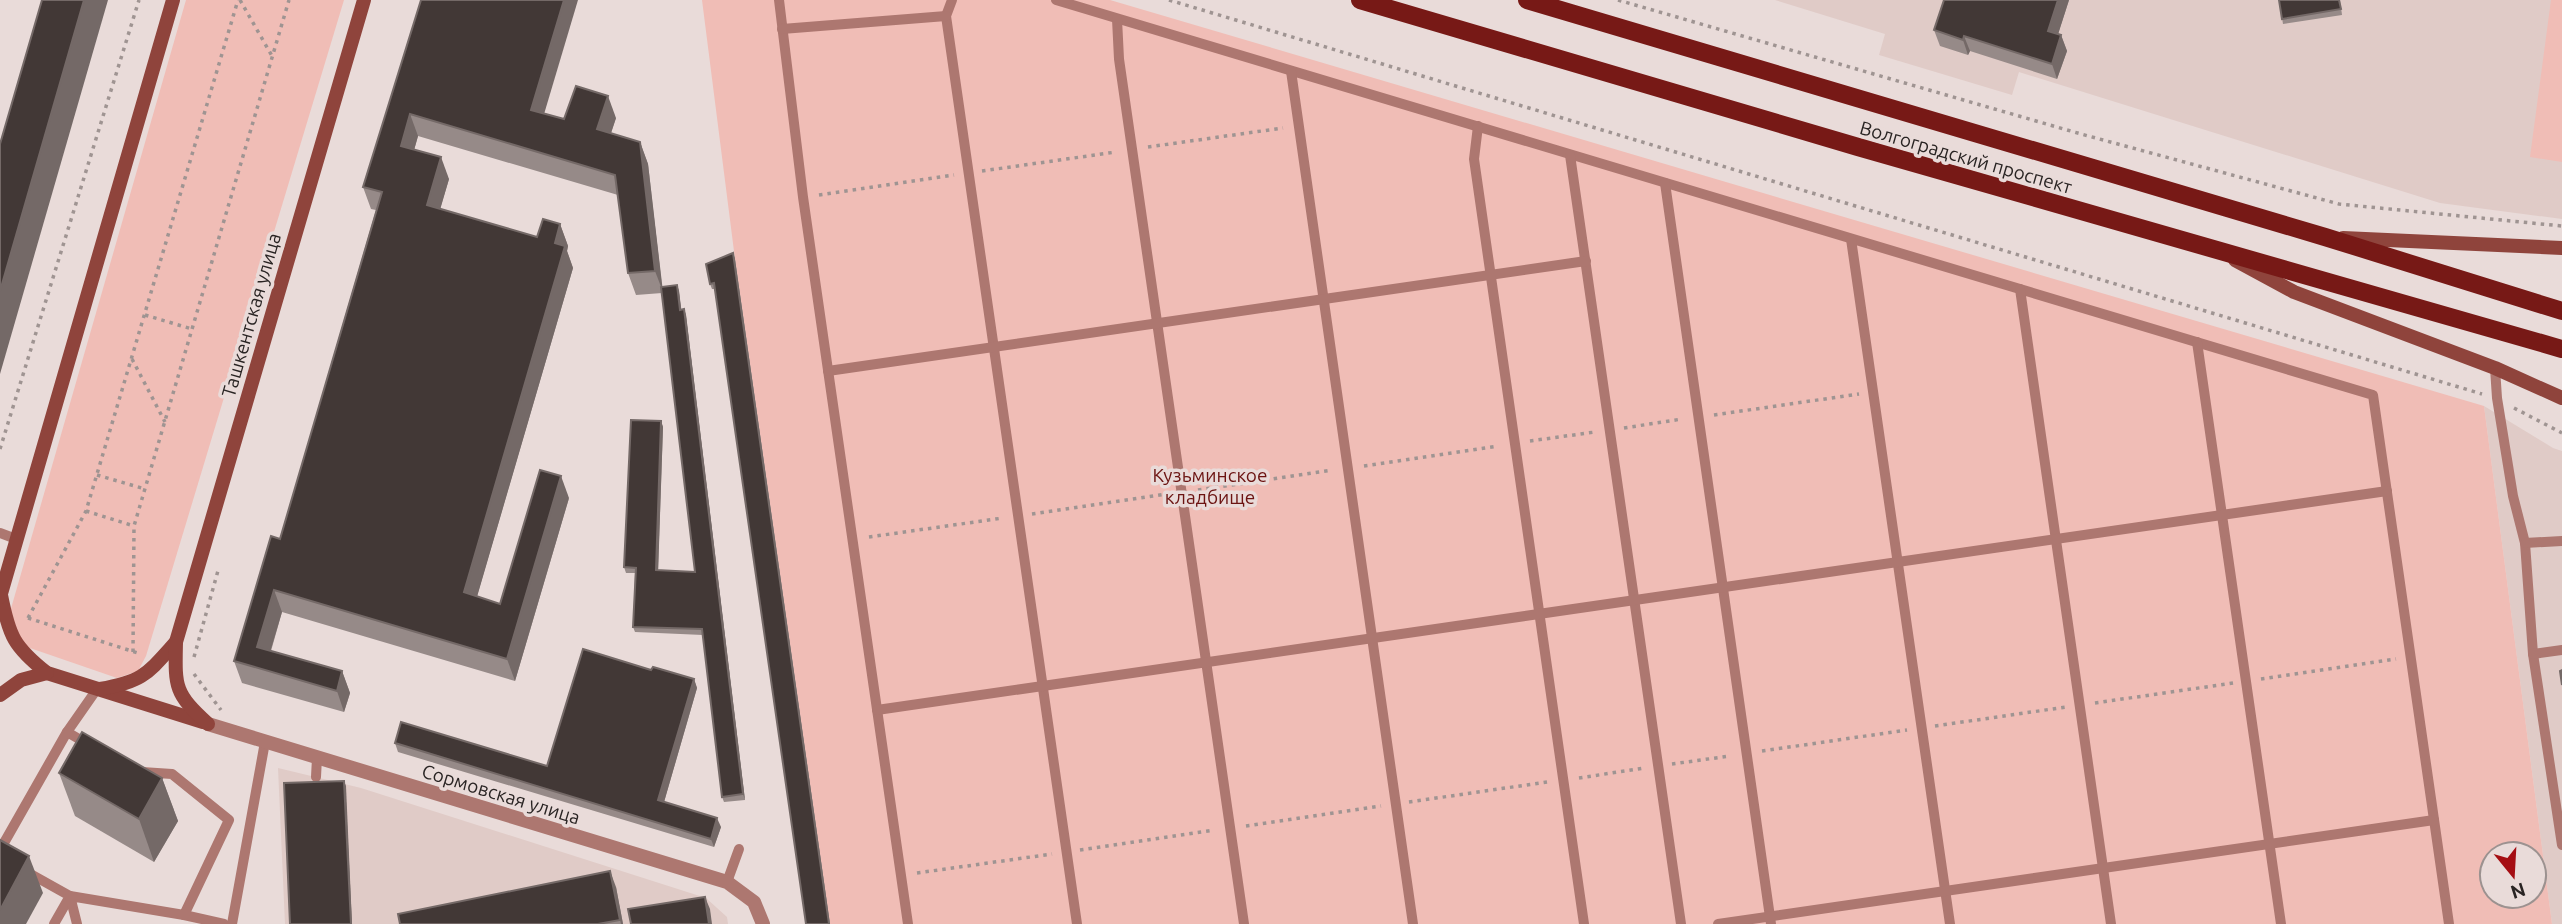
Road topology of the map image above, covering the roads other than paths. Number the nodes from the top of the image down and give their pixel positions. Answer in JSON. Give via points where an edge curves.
{"nodes":[{"id":1,"x":173,"y":0,"type":"edge"},
{"id":2,"x":364,"y":0,"type":"edge"},
{"id":3,"x":779,"y":0,"type":"edge"},
{"id":4,"x":952,"y":0,"type":"edge"},
{"id":5,"x":1056,"y":0,"type":"edge"},
{"id":6,"x":1360,"y":0,"type":"edge"},
{"id":7,"x":1527,"y":0,"type":"edge"},
{"id":8,"x":946,"y":16,"type":"junction"},
{"id":9,"x":1117,"y":19,"type":"junction"},
{"id":10,"x":782,"y":29,"type":"junction"},
{"id":11,"x":1291,"y":71,"type":"junction"},
{"id":12,"x":1478,"y":126,"type":"junction"},
{"id":13,"x":1570,"y":155,"type":"junction"},
{"id":14,"x":1665,"y":183,"type":"junction"},
{"id":15,"x":2325,"y":237,"type":"junction"},
{"id":16,"x":1850,"y":239,"type":"junction"},
{"id":17,"x":2212,"y":247,"type":"junction"},
{"id":18,"x":2562,"y":248,"type":"edge"},
{"id":19,"x":1586,"y":261,"type":"junction"},
{"id":20,"x":1490,"y":275,"type":"junction"},
{"id":21,"x":2020,"y":289,"type":"junction"},
{"id":22,"x":1323,"y":299,"type":"junction"},
{"id":23,"x":2562,"y":311,"type":"edge"},
{"id":24,"x":1157,"y":323,"type":"junction"},
{"id":25,"x":2197,"y":342,"type":"junction"},
{"id":26,"x":994,"y":347,"type":"junction"},
{"id":27,"x":2562,"y":349,"type":"edge"},
{"id":28,"x":2495,"y":368,"type":"junction"},
{"id":29,"x":828,"y":371,"type":"junction"},
{"id":30,"x":2562,"y":398,"type":"edge"},
{"id":31,"x":2387,"y":491,"type":"junction"},
{"id":32,"x":2222,"y":515,"type":"junction"},
{"id":33,"x":0,"y":533,"type":"edge"},
{"id":34,"x":16,"y":539,"type":"junction"},
{"id":35,"x":2056,"y":540,"type":"junction"},
{"id":36,"x":2562,"y":541,"type":"edge"},
{"id":37,"x":2525,"y":544,"type":"junction"},
{"id":38,"x":1898,"y":562,"type":"junction"},
{"id":39,"x":1723,"y":588,"type":"junction"},
{"id":40,"x":0,"y":596,"type":"edge"},
{"id":41,"x":1634,"y":600,"type":"junction"},
{"id":42,"x":1539,"y":614,"type":"junction"},
{"id":43,"x":1372,"y":638,"type":"junction"},
{"id":44,"x":176,"y":642,"type":"junction"},
{"id":45,"x":2562,"y":650,"type":"edge"},
{"id":46,"x":2533,"y":654,"type":"junction"},
{"id":47,"x":1206,"y":662,"type":"junction"},
{"id":48,"x":47,"y":673,"type":"junction"},
{"id":49,"x":1043,"y":686,"type":"junction"},
{"id":50,"x":97,"y":689,"type":"junction"},
{"id":51,"x":0,"y":695,"type":"edge"},
{"id":52,"x":877,"y":710,"type":"junction"},
{"id":53,"x":208,"y":724,"type":"junction"},
{"id":54,"x":67,"y":733,"type":"junction"},
{"id":55,"x":265,"y":742,"type":"junction"},
{"id":56,"x":102,"y":752,"type":"edge"},
{"id":57,"x":317,"y":758,"type":"junction"},
{"id":58,"x":126,"y":765,"type":"edge"},
{"id":59,"x":316,"y":777,"type":"dead end"},
{"id":60,"x":2434,"y":820,"type":"junction"},
{"id":61,"x":2269,"y":844,"type":"junction"},
{"id":62,"x":2562,"y":845,"type":"edge"},
{"id":63,"x":0,"y":849,"type":"edge"},
{"id":64,"x":739,"y":849,"type":"dead end"},
{"id":65,"x":12,"y":864,"type":"edge"},
{"id":66,"x":2103,"y":868,"type":"junction"},
{"id":67,"x":727,"y":882,"type":"junction"},
{"id":68,"x":1945,"y":891,"type":"junction"},
{"id":69,"x":70,"y":895,"type":"junction"},
{"id":70,"x":184,"y":915,"type":"junction"},
{"id":71,"x":1771,"y":920,"type":"edge"},
{"id":72,"x":54,"y":924,"type":"edge"},
{"id":73,"x":77,"y":924,"type":"edge"},
{"id":74,"x":224,"y":924,"type":"edge"},
{"id":75,"x":232,"y":924,"type":"edge"},
{"id":76,"x":764,"y":924,"type":"edge"},
{"id":77,"x":908,"y":924,"type":"edge"},
{"id":78,"x":1077,"y":924,"type":"edge"},
{"id":79,"x":1244,"y":924,"type":"edge"},
{"id":80,"x":1413,"y":924,"type":"edge"},
{"id":81,"x":1584,"y":924,"type":"edge"},
{"id":82,"x":1681,"y":924,"type":"edge"},
{"id":83,"x":1718,"y":924,"type":"edge"},
{"id":84,"x":1950,"y":924,"type":"edge"},
{"id":85,"x":2111,"y":924,"type":"edge"},
{"id":86,"x":2281,"y":924,"type":"edge"},
{"id":87,"x":2449,"y":924,"type":"edge"}],
"edges":[{"from":1,"to":34,"type":"main road"},
{"from":2,"to":44,"type":"main road","name":"Ташкентская улица"},
{"from":3,"to":10,"type":"lane"},
{"from":4,"to":8,"type":"lane"},
{"from":5,"to":9,"type":"lane"},
{"from":6,"to":17,"type":"main road","name":"Волгоградский проспект"},
{"from":7,"to":15,"type":"main road","name":"Волгоградский проспект"},
{"from":8,"to":10,"type":"lane"},
{"from":8,"to":26,"type":"lane"},
{"from":9,"to":11,"type":"lane"},
{"from":9,"to":24,"type":"lane"},
{"from":10,"to":29,"type":"lane"},
{"from":11,"to":12,"type":"lane"},
{"from":11,"to":22,"type":"lane"},
{"from":12,"to":13,"type":"lane"},
{"from":12,"to":20,"type":"lane","via":[[1474,159]]},
{"from":13,"to":14,"type":"lane"},
{"from":13,"to":19,"type":"lane"},
{"from":14,"to":16,"type":"lane"},
{"from":14,"to":39,"type":"lane"},
{"from":15,"to":18,"type":"main road"},
{"from":15,"to":23,"type":"main road","name":"Волгоградский проспект"},
{"from":16,"to":21,"type":"lane"},
{"from":16,"to":38,"type":"lane"},
{"from":17,"to":27,"type":"main road","name":"Волгоградский проспект"},
{"from":17,"to":28,"type":"main road","via":[[2294,292]]},
{"from":19,"to":20,"type":"lane"},
{"from":19,"to":41,"type":"lane"},
{"from":20,"to":22,"type":"lane"},
{"from":20,"to":42,"type":"lane"},
{"from":21,"to":25,"type":"lane"},
{"from":21,"to":35,"type":"lane"},
{"from":22,"to":24,"type":"lane"},
{"from":22,"to":43,"type":"lane"},
{"from":24,"to":26,"type":"lane"},
{"from":24,"to":47,"type":"lane"},
{"from":25,"to":31,"type":"lane","via":[[2372,395]]},
{"from":25,"to":32,"type":"lane"},
{"from":26,"to":29,"type":"lane"},
{"from":26,"to":49,"type":"lane"},
{"from":28,"to":30,"type":"main road"},
{"from":28,"to":37,"type":"lane","via":[[2513,496]]},
{"from":29,"to":52,"type":"lane"},
{"from":31,"to":32,"type":"lane"},
{"from":31,"to":60,"type":"lane"},
{"from":32,"to":35,"type":"lane"},
{"from":32,"to":61,"type":"lane"},
{"from":33,"to":34,"type":"lane"},
{"from":34,"to":40,"type":"main road"},
{"from":35,"to":38,"type":"lane"},
{"from":35,"to":66,"type":"lane"},
{"from":36,"to":37,"type":"lane"},
{"from":37,"to":46,"type":"lane"},
{"from":38,"to":39,"type":"lane"},
{"from":38,"to":68,"type":"lane"},
{"from":39,"to":41,"type":"lane"},
{"from":39,"to":71,"type":"lane"},
{"from":40,"to":48,"type":"main road","via":[[12,639]]},
{"from":41,"to":42,"type":"lane"},
{"from":41,"to":82,"type":"lane"},
{"from":42,"to":43,"type":"lane"},
{"from":42,"to":81,"type":"lane"},
{"from":43,"to":47,"type":"lane"},
{"from":43,"to":80,"type":"lane"},
{"from":44,"to":50,"type":"main road","name":"Ташкентская улица","via":[[138,680]]},
{"from":44,"to":53,"type":"main road","name":"Ташкентская улица","via":[[179,691]]},
{"from":45,"to":46,"type":"lane"},
{"from":46,"to":62,"type":"lane"},
{"from":47,"to":49,"type":"lane"},
{"from":47,"to":79,"type":"lane"},
{"from":48,"to":50,"type":"main road"},
{"from":48,"to":51,"type":"main road","via":[[21,680]]},
{"from":49,"to":52,"type":"lane"},
{"from":49,"to":78,"type":"lane"},
{"from":50,"to":53,"type":"main road"},
{"from":50,"to":54,"type":"lane"},
{"from":52,"to":77,"type":"lane"},
{"from":53,"to":55,"type":"street","name":"Сормовская улица"},
{"from":54,"to":56,"type":"lane"},
{"from":54,"to":63,"type":"lane"},
{"from":55,"to":57,"type":"street","name":"Сормовская улица"},
{"from":55,"to":75,"type":"lane"},
{"from":57,"to":59,"type":"lane"},
{"from":57,"to":67,"type":"street","name":"Сормовская улица"},
{"from":58,"to":70,"type":"lane","via":[[138,772],[172,774],[229,820]]},
{"from":60,"to":61,"type":"lane"},
{"from":60,"to":87,"type":"lane"},
{"from":61,"to":66,"type":"lane"},
{"from":61,"to":86,"type":"lane"},
{"from":64,"to":67,"type":"lane"},
{"from":65,"to":69,"type":"lane"},
{"from":66,"to":68,"type":"lane"},
{"from":66,"to":85,"type":"lane"},
{"from":67,"to":76,"type":"street","name":"Сормовская улица","via":[[754,902]]},
{"from":68,"to":71,"type":"lane"},
{"from":68,"to":84,"type":"lane"},
{"from":69,"to":70,"type":"lane"},
{"from":69,"to":72,"type":"lane"},
{"from":69,"to":73,"type":"lane"},
{"from":70,"to":74,"type":"lane"},
{"from":71,"to":83,"type":"lane"}]}
